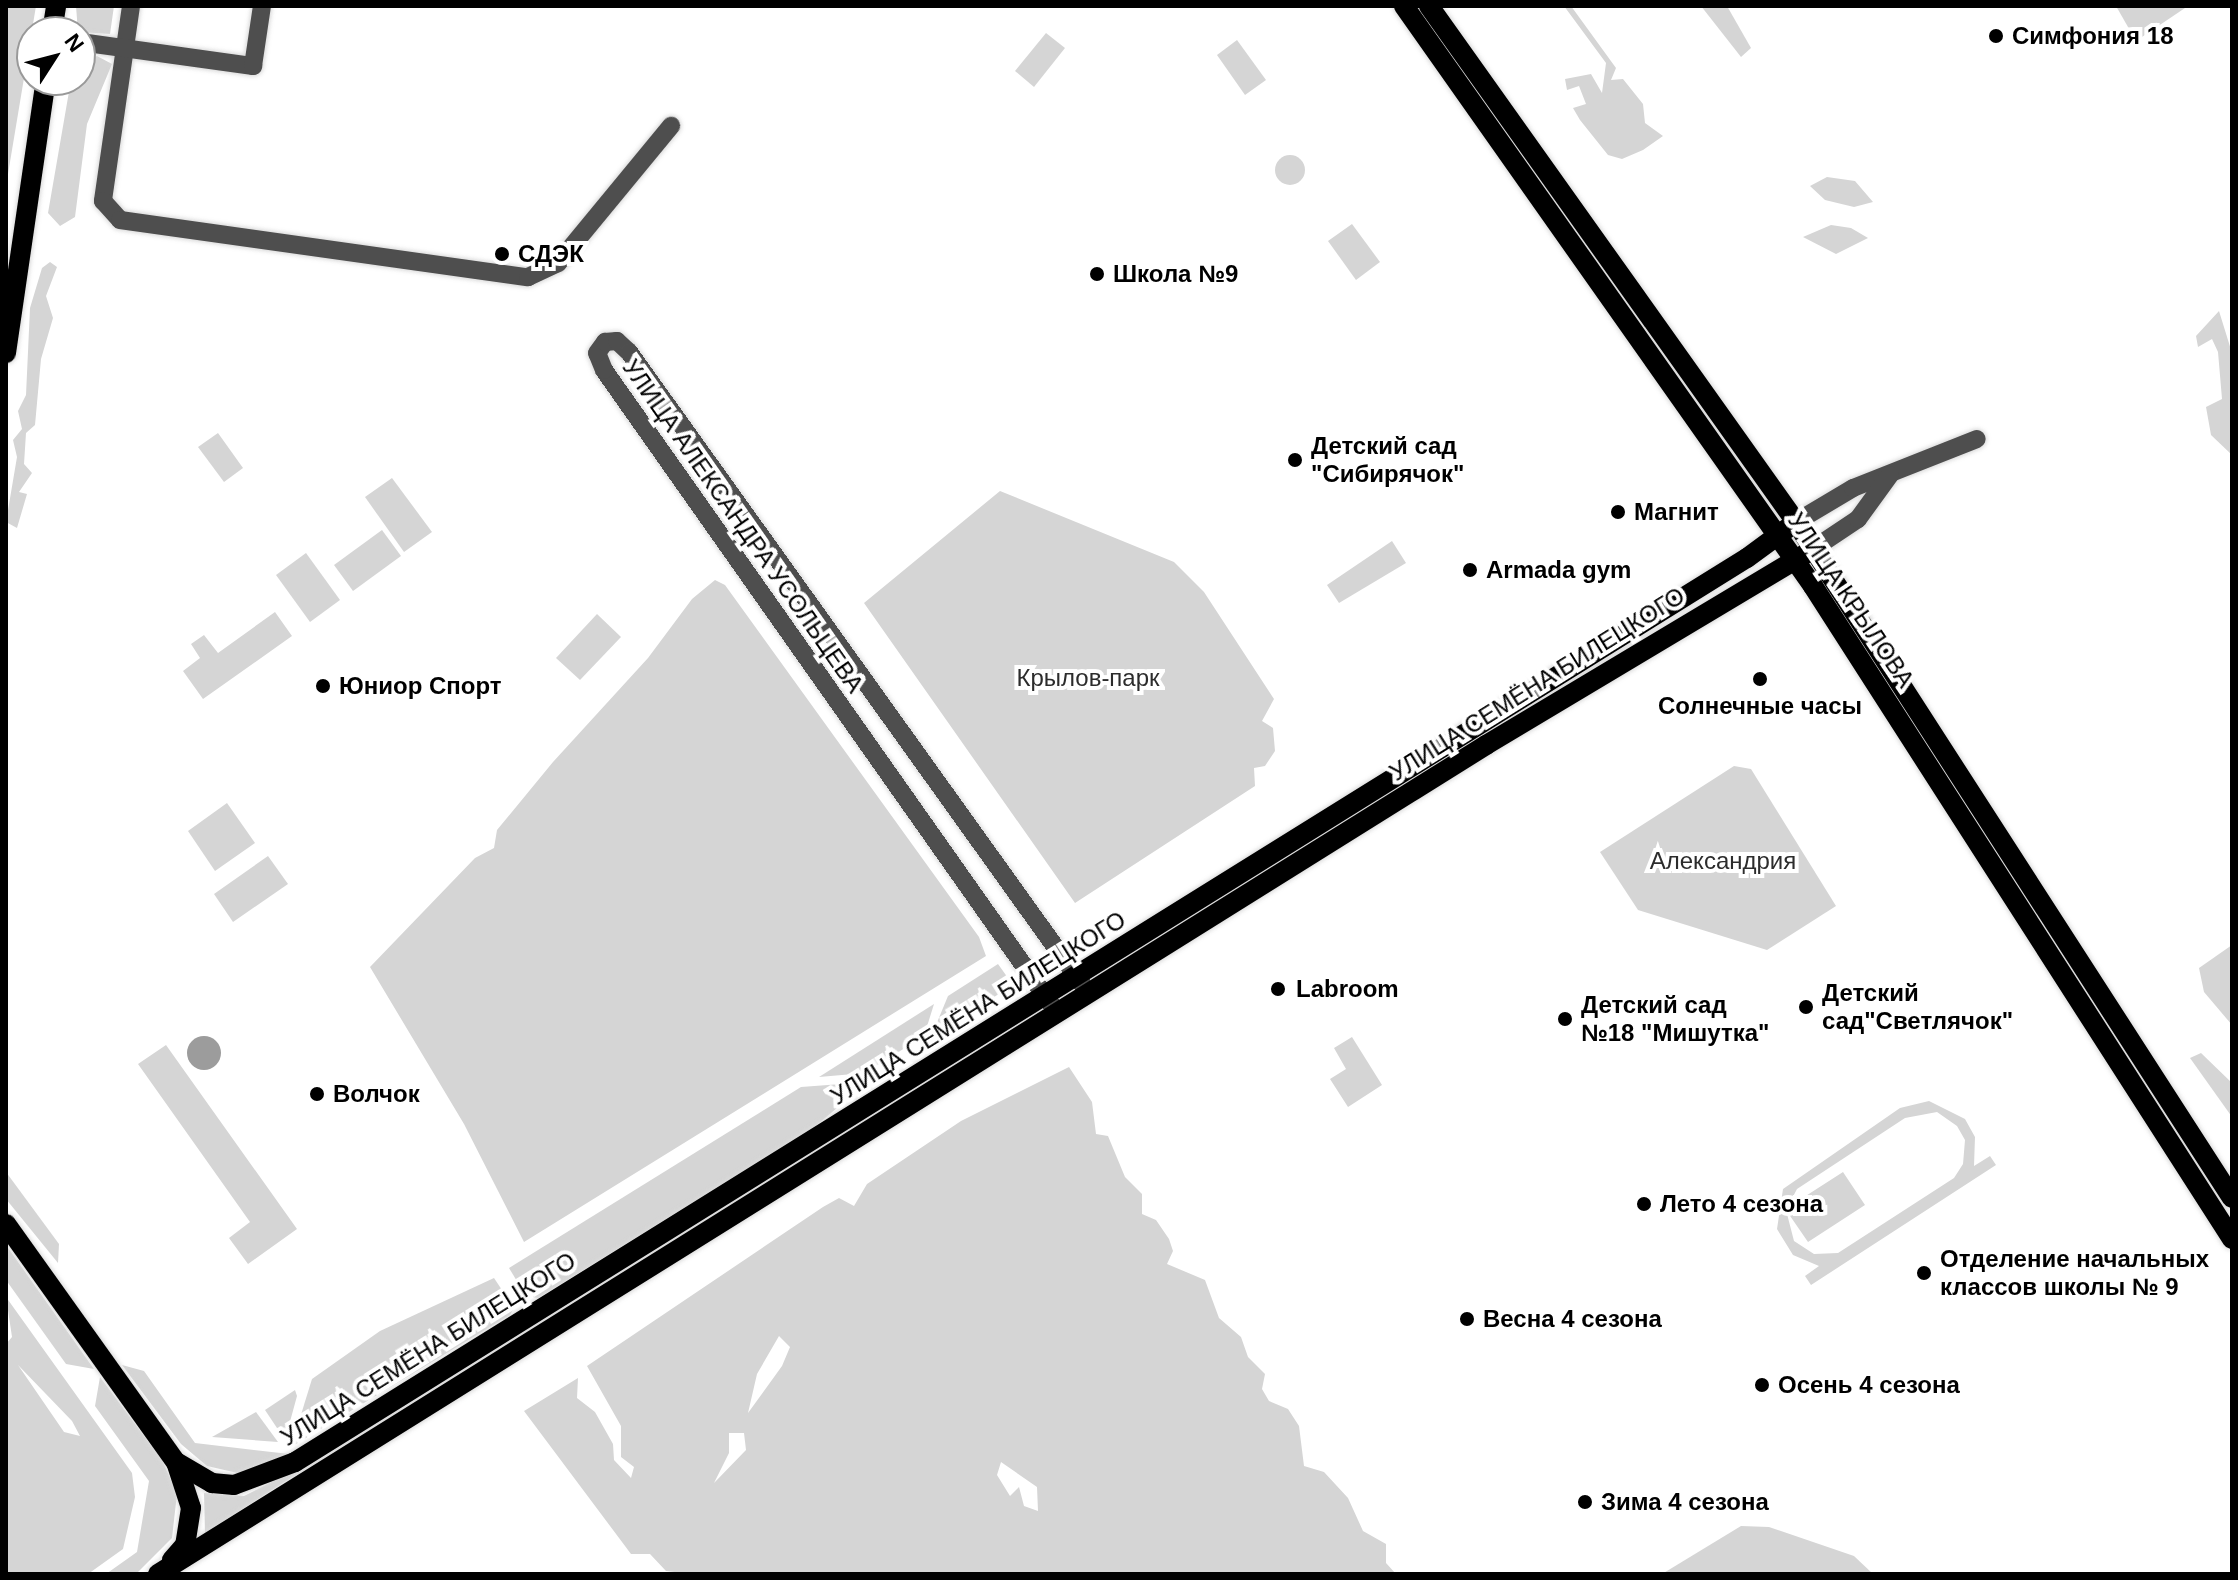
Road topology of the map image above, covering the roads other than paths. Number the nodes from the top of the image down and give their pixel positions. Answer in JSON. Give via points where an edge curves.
{"nodes":[{"id":1,"x":131,"y":6,"type":"edge"},
{"id":2,"x":262,"y":6,"type":"edge"},
{"id":3,"x":1404,"y":6,"type":"edge"},
{"id":4,"x":1429,"y":6,"type":"edge"},
{"id":5,"x":96,"y":44,"type":"edge"},
{"id":6,"x":125,"y":48,"type":"junction"},
{"id":7,"x":43,"y":96,"type":"edge"},
{"id":8,"x":671,"y":126,"type":"dead end"},
{"id":9,"x":14,"y":242,"type":"edge"},
{"id":10,"x":12,"y":268,"type":"edge"},
{"id":11,"x":6,"y":353,"type":"edge"},
{"id":12,"x":1977,"y":439,"type":"dead end"},
{"id":13,"x":1891,"y":474,"type":"junction"},
{"id":14,"x":1796,"y":522,"type":"junction"},
{"id":15,"x":1778,"y":537,"type":"junction"},
{"id":16,"x":1813,"y":549,"type":"junction"},
{"id":17,"x":1794,"y":560,"type":"junction"},
{"id":18,"x":1077,"y":976,"type":"junction"},
{"id":19,"x":1089,"y":993,"type":"junction"},
{"id":20,"x":1051,"y":1004,"type":"junction"},
{"id":21,"x":2232,"y":1198,"type":"edge"},
{"id":22,"x":6,"y":1224,"type":"edge"},
{"id":23,"x":2232,"y":1239,"type":"edge"},
{"id":24,"x":176,"y":1462,"type":"junction"},
{"id":25,"x":158,"y":1574,"type":"edge"}],
"edges":[{"from":1,"to":6,"type":"street"},
{"from":2,"to":6,"type":"street","via":[[253,66]]},
{"from":3,"to":15,"type":"main road","name":"УЛИЦА КРЫЛОВА"},
{"from":4,"to":14,"type":"main road","name":"УЛИЦА КРЫЛОВА"},
{"from":5,"to":6,"type":"street"},
{"from":6,"to":8,"type":"street","via":[[103,201],[120,220],[528,277],[558,263]]},
{"from":7,"to":9,"type":"main road"},
{"from":9,"to":10,"type":"main road"},
{"from":10,"to":11,"type":"main road"},
{"from":12,"to":13,"type":"street"},
{"from":13,"to":14,"type":"street"},
{"from":13,"to":16,"type":"street","name":"УЛИЦА СЕМЁНА БИЛЕЦКОГО","via":[[1858,519]]},
{"from":14,"to":15,"type":"main road","name":"УЛИЦА СЕМЁНА БИЛЕЦКОГО"},
{"from":14,"to":16,"type":"main road","name":"УЛИЦА КРЫЛОВА"},
{"from":15,"to":17,"type":"main road","name":"УЛИЦА КРЫЛОВА"},
{"from":15,"to":18,"type":"main road","name":"УЛИЦА СЕМЁНА БИЛЕЦКОГО"},
{"from":16,"to":17,"type":"main road","name":"УЛИЦА СЕМЁНА БИЛЕЦКОГО"},
{"from":16,"to":21,"type":"main road","name":"УЛИЦА КРЫЛОВА"},
{"from":17,"to":19,"type":"main road","name":"УЛИЦА СЕМЁНА БИЛЕЦКОГО"},
{"from":17,"to":23,"type":"main road","name":"УЛИЦА КРЫЛОВА"},
{"from":18,"to":19,"type":"street","name":"УЛИЦА АЛЕКСАНДРА УСОЛЬЦЕВА"},
{"from":18,"to":20,"type":"main road","name":"УЛИЦА СЕМЁНА БИЛЕЦКОГО"},
{"from":18,"to":20,"type":"street","name":"УЛИЦА АЛЕКСАНДРА УСОЛЬЦЕВА","via":[[629,352],[617,341],[605,342],[597,353],[604,370]]},
{"from":19,"to":20,"type":"main road","name":"УЛИЦА СЕМЁНА БИЛЕЦКОГО"},
{"from":20,"to":24,"type":"main road","name":"УЛИЦА СЕМЁНА БИЛЕЦКОГО","via":[[295,1462],[234,1485],[212,1483]]},
{"from":20,"to":25,"type":"main road","name":"УЛИЦА СЕМЁНА БИЛЕЦКОГО"},
{"from":22,"to":24,"type":"main road"},
{"from":24,"to":25,"type":"main road","via":[[191,1522],[185,1545]]}]}
